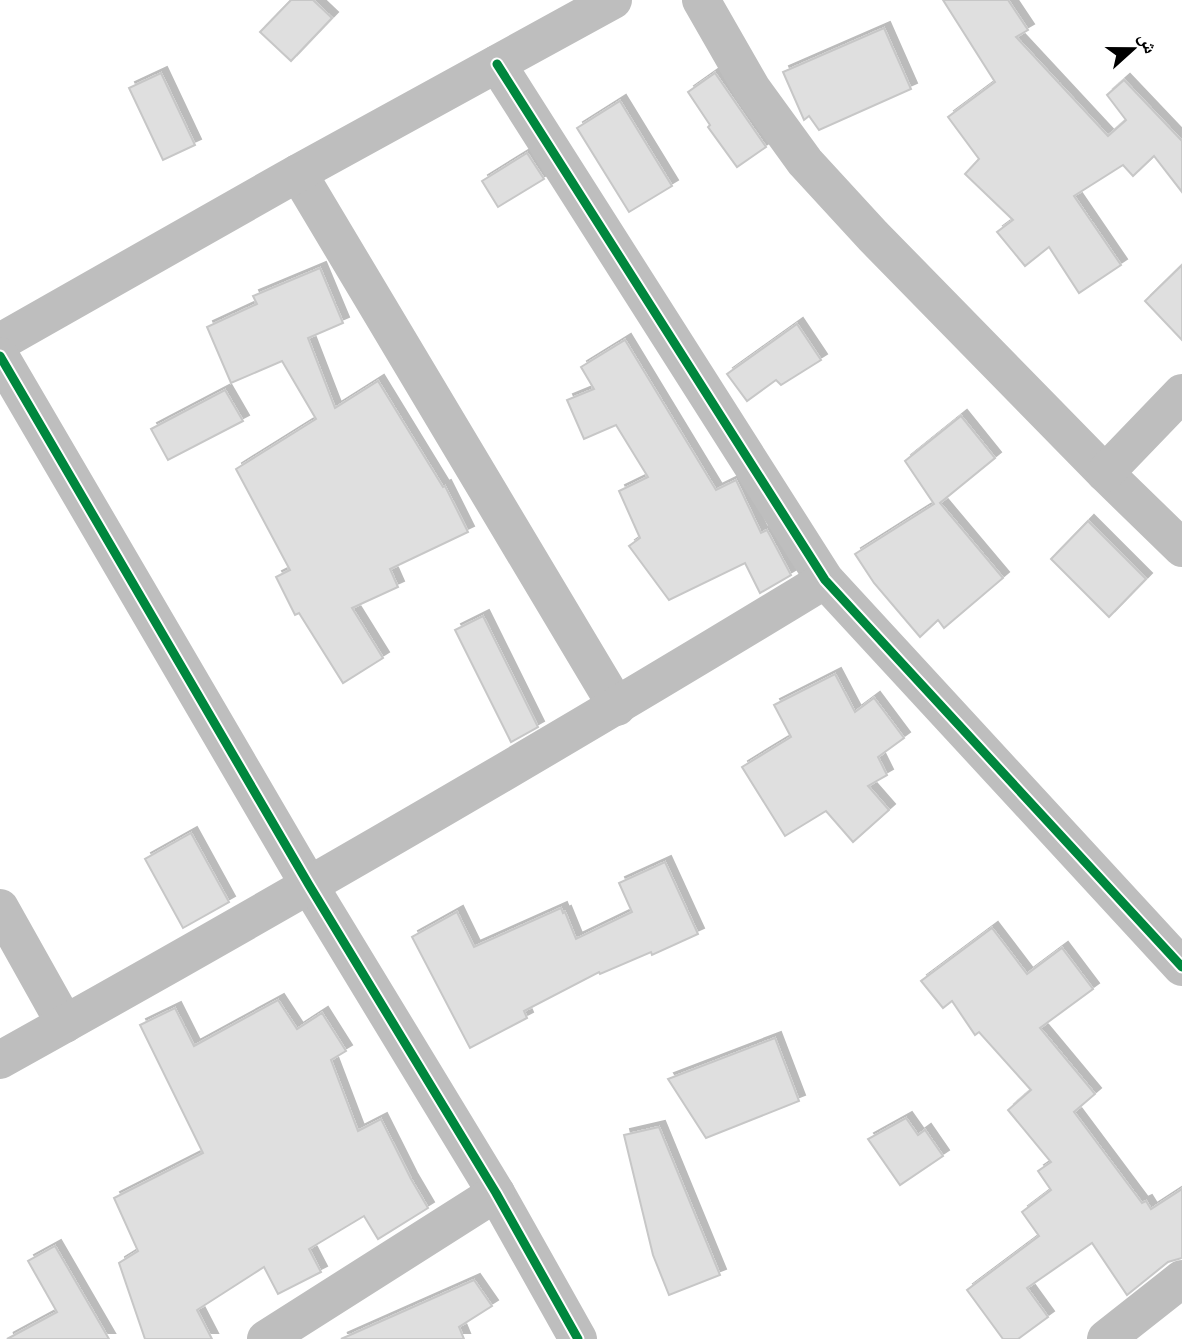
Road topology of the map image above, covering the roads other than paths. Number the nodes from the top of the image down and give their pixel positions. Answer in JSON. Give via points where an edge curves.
{"nodes":[{"id":1,"x":613,"y":0,"type":"edge"},
{"id":2,"x":701,"y":0,"type":"edge"},
{"id":3,"x":497,"y":64,"type":"junction"},
{"id":4,"x":298,"y":173,"type":"junction"},
{"id":5,"x":0,"y":342,"type":"edge"},
{"id":6,"x":0,"y":356,"type":"edge"},
{"id":7,"x":1182,"y":393,"type":"edge"},
{"id":8,"x":1105,"y":473,"type":"junction"},
{"id":9,"x":1182,"y":548,"type":"edge"},
{"id":10,"x":825,"y":580,"type":"junction"},
{"id":11,"x":617,"y":707,"type":"junction"},
{"id":12,"x":309,"y":885,"type":"junction"},
{"id":13,"x":0,"y":908,"type":"edge"},
{"id":14,"x":1182,"y":967,"type":"edge"},
{"id":15,"x":65,"y":1024,"type":"junction"},
{"id":16,"x":0,"y":1060,"type":"edge"},
{"id":17,"x":496,"y":1193,"type":"junction"},
{"id":18,"x":1182,"y":1279,"type":"edge"},
{"id":19,"x":266,"y":1339,"type":"edge"},
{"id":20,"x":578,"y":1339,"type":"edge"},
{"id":21,"x":1106,"y":1339,"type":"edge"}],
"edges":[{"from":1,"to":3,"type":"street"},
{"from":2,"to":8,"type":"street","via":[[752,89],[805,162]]},
{"from":3,"to":4,"type":"street"},
{"from":3,"to":10,"type":"street"},
{"from":4,"to":5,"type":"street"},
{"from":4,"to":11,"type":"street"},
{"from":6,"to":12,"type":"street"},
{"from":7,"to":8,"type":"street"},
{"from":8,"to":9,"type":"street"},
{"from":10,"to":11,"type":"street"},
{"from":10,"to":14,"type":"street"},
{"from":11,"to":12,"type":"street"},
{"from":12,"to":15,"type":"street"},
{"from":12,"to":17,"type":"street"},
{"from":13,"to":15,"type":"street"},
{"from":15,"to":16,"type":"street"},
{"from":17,"to":19,"type":"street"},
{"from":17,"to":20,"type":"street"},
{"from":18,"to":21,"type":"street"}]}
